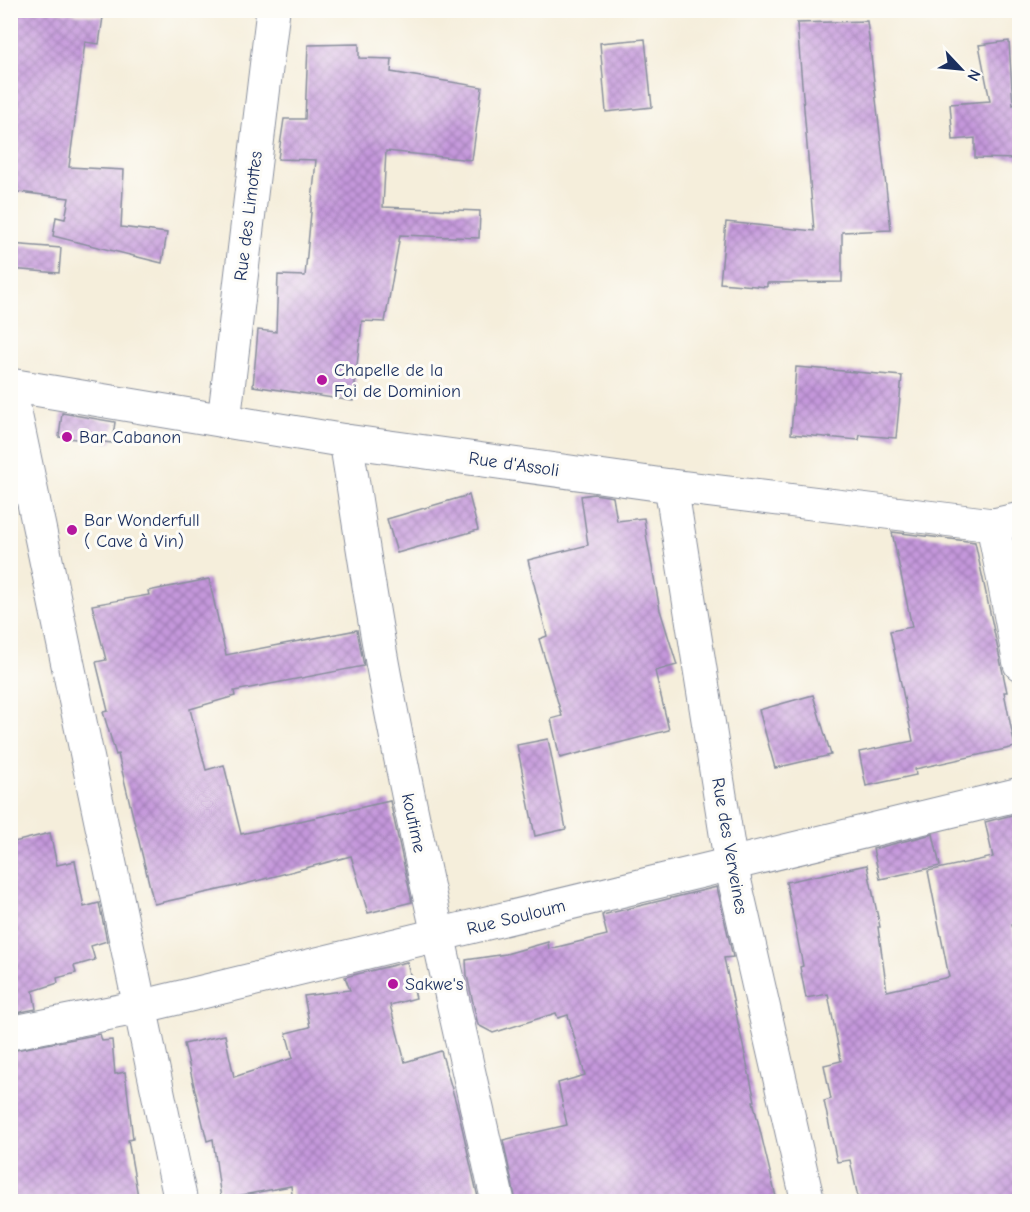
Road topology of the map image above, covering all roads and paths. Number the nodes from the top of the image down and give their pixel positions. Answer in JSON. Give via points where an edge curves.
{"nodes":[{"id":1,"x":282,"y":10,"type":"edge"},
{"id":2,"x":273,"y":11,"type":"edge"},
{"id":3,"x":10,"y":387,"type":"edge"},
{"id":4,"x":224,"y":421,"type":"junction"},
{"id":5,"x":346,"y":441,"type":"junction"},
{"id":6,"x":671,"y":486,"type":"junction"},
{"id":7,"x":1006,"y":522,"type":"edge"},
{"id":8,"x":1020,"y":664,"type":"edge"},
{"id":9,"x":1020,"y":794,"type":"edge"},
{"id":10,"x":731,"y":865,"type":"junction"},
{"id":11,"x":438,"y":936,"type":"junction"},
{"id":12,"x":140,"y":1007,"type":"junction"},
{"id":13,"x":10,"y":1033,"type":"edge"},
{"id":14,"x":181,"y":1202,"type":"edge"},
{"id":15,"x":498,"y":1202,"type":"edge"},
{"id":16,"x":808,"y":1202,"type":"edge"}],
"edges":[{"from":1,"to":2,"type":"street"},
{"from":2,"to":4,"type":"street","name":"Rue des Limottes"},
{"from":3,"to":4,"type":"street","name":"Rue d'Assoli"},
{"from":3,"to":12,"type":"street"},
{"from":4,"to":5,"type":"street","name":"Rue d'Assoli"},
{"from":5,"to":6,"type":"street","name":"Rue d'Assoli"},
{"from":5,"to":11,"type":"street","name":"koutime","via":[[385,677]]},
{"from":6,"to":7,"type":"street","name":"Rue d'Assoli"},
{"from":6,"to":10,"type":"street","name":"Rue des Verveines"},
{"from":7,"to":8,"type":"street"},
{"from":9,"to":10,"type":"street","name":"Rue Souloum"},
{"from":10,"to":11,"type":"street","name":"Rue Souloum"},
{"from":10,"to":16,"type":"street","name":"Rue des Verveines"},
{"from":11,"to":12,"type":"street","name":"Rue Souloum"},
{"from":11,"to":15,"type":"street","name":"koutime"},
{"from":12,"to":13,"type":"street","name":"Rue Souloum"},
{"from":12,"to":14,"type":"street"}]}
